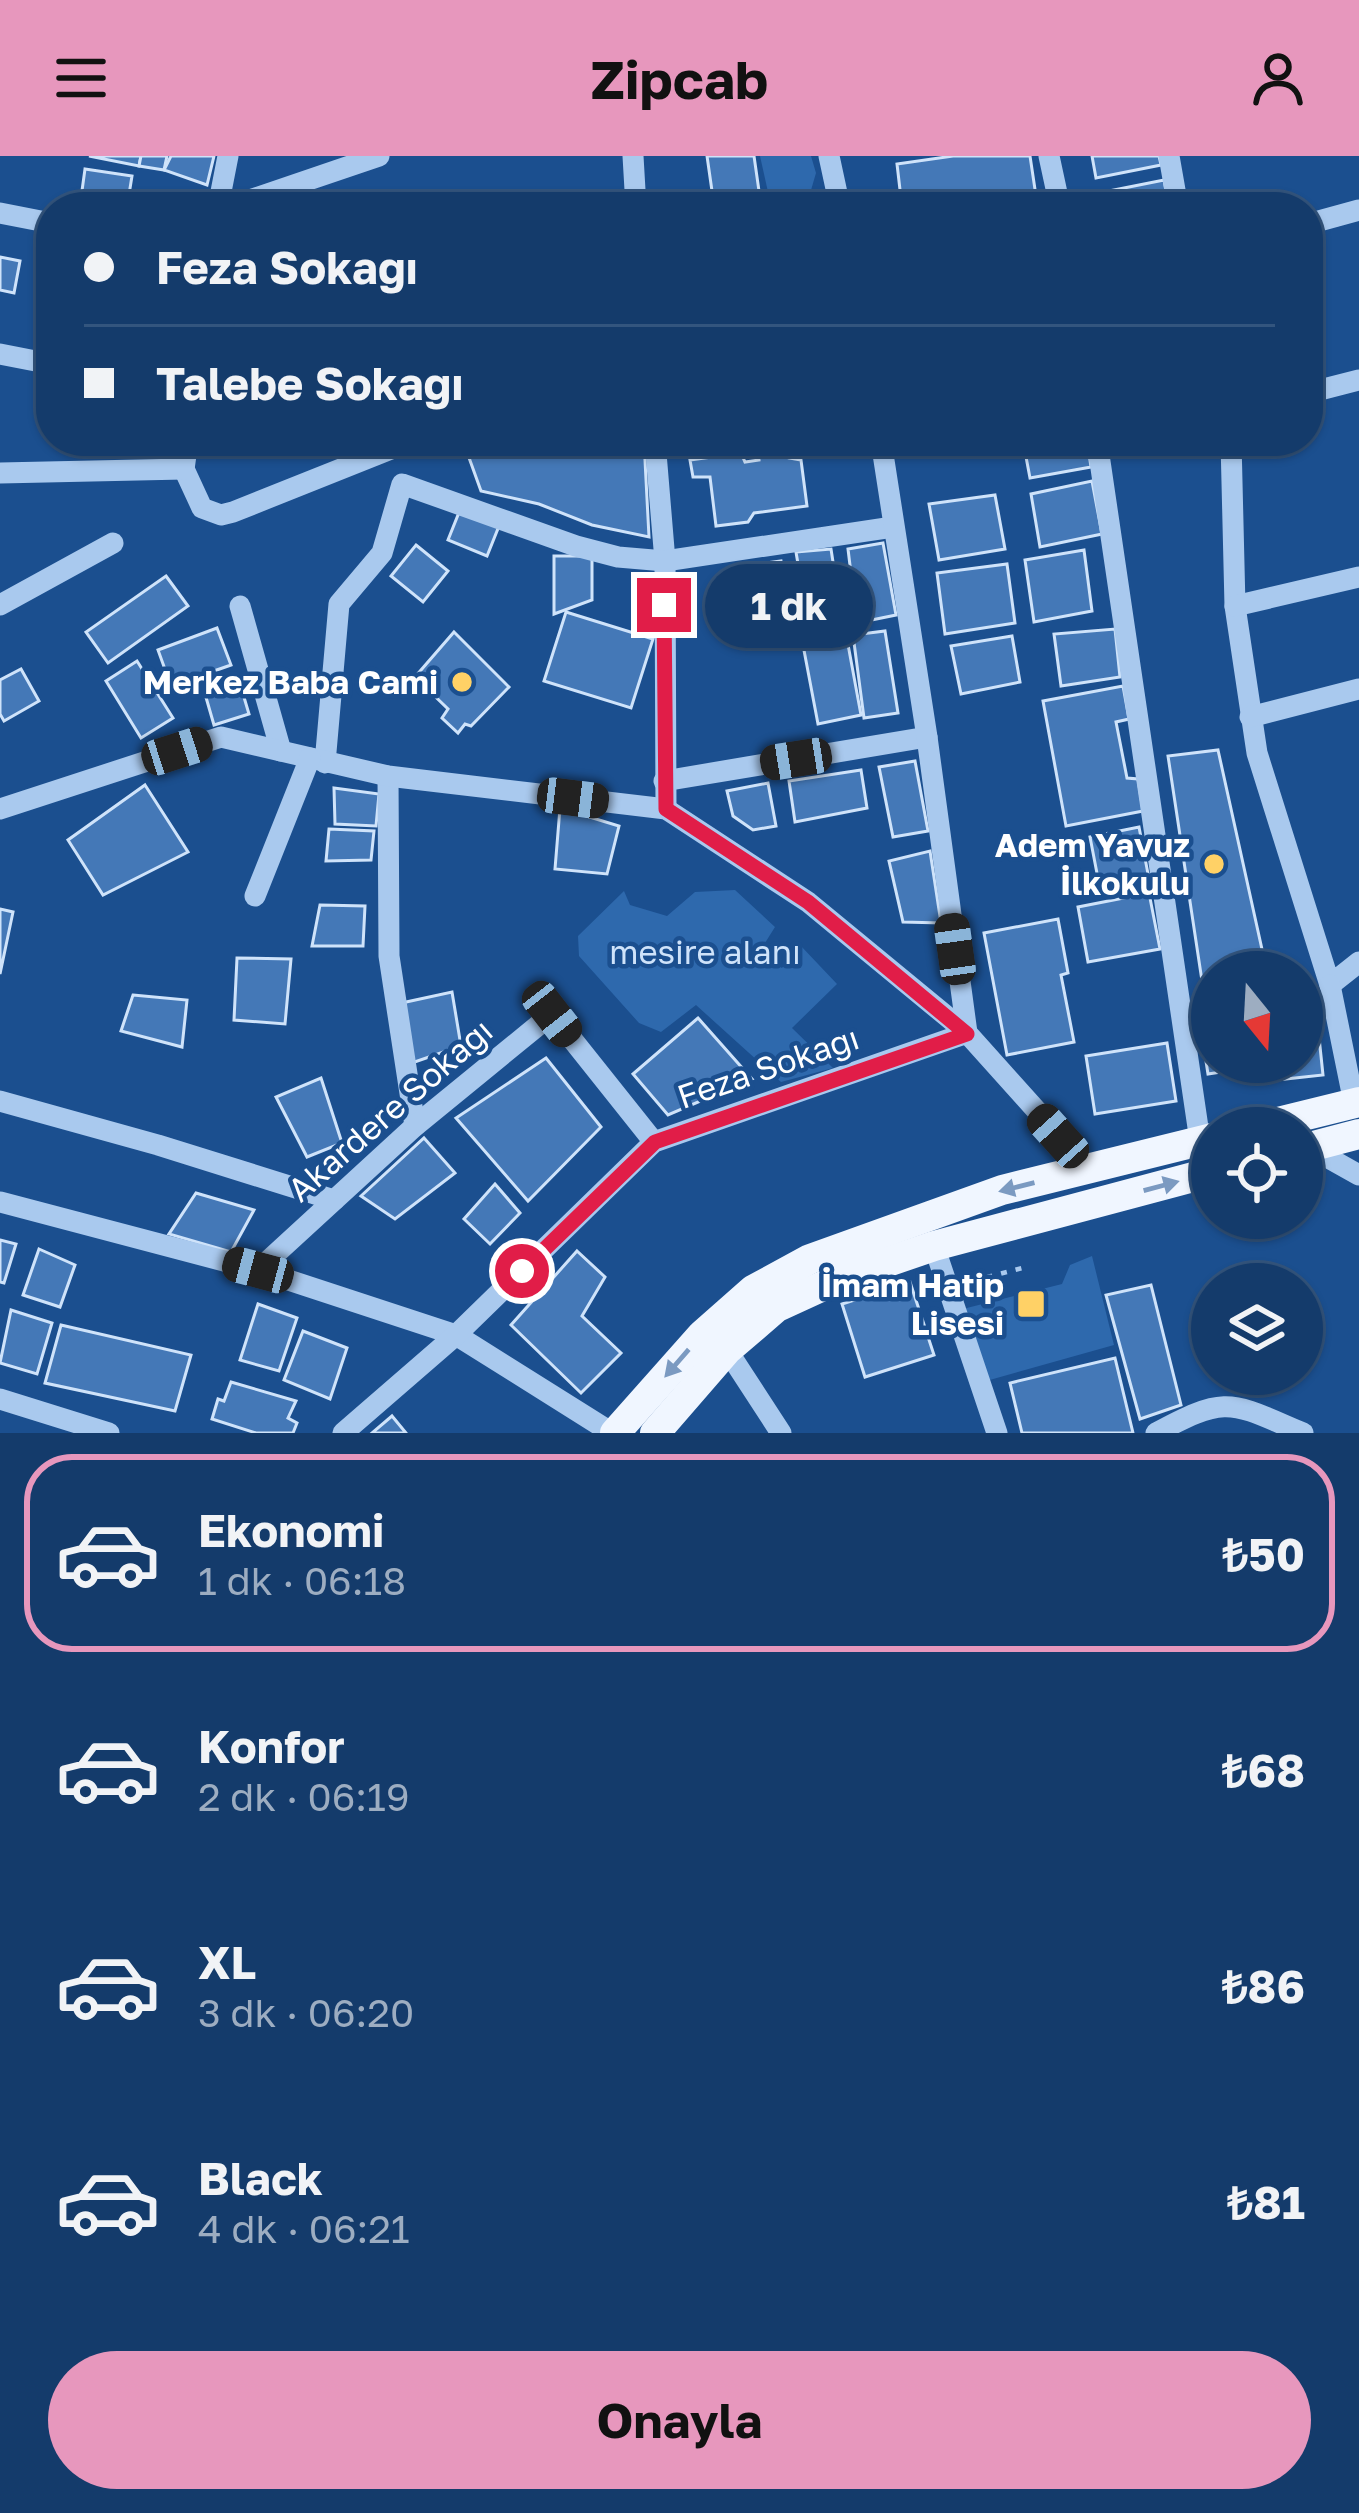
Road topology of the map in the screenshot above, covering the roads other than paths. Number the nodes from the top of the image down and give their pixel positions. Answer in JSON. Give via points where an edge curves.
{"nodes":[{"id":1,"x":228,"y":156,"type":"edge"},
{"id":2,"x":379,"y":156,"type":"edge"},
{"id":3,"x":633,"y":156,"type":"edge"},
{"id":4,"x":829,"y":156,"type":"edge"},
{"id":5,"x":1049,"y":156,"type":"edge"},
{"id":6,"x":1169,"y":156,"type":"edge"},
{"id":7,"x":221,"y":192,"type":"edge"},
{"id":8,"x":274,"y":192,"type":"edge"},
{"id":9,"x":635,"y":192,"type":"edge"},
{"id":10,"x":837,"y":192,"type":"edge"},
{"id":11,"x":1057,"y":192,"type":"edge"},
{"id":12,"x":1175,"y":192,"type":"edge"},
{"id":13,"x":1359,"y":210,"type":"edge"},
{"id":14,"x":0,"y":213,"type":"edge"},
{"id":15,"x":36,"y":220,"type":"edge"},
{"id":16,"x":1323,"y":220,"type":"edge"},
{"id":17,"x":0,"y":354,"type":"edge"},
{"id":18,"x":36,"y":361,"type":"edge"},
{"id":19,"x":1359,"y":380,"type":"edge"},
{"id":20,"x":1323,"y":389,"type":"edge"},
{"id":21,"x":186,"y":456,"type":"edge"},
{"id":22,"x":374,"y":456,"type":"edge"},
{"id":23,"x":389,"y":456,"type":"edge"},
{"id":24,"x":657,"y":456,"type":"edge"},
{"id":25,"x":883,"y":456,"type":"edge"},
{"id":26,"x":1099,"y":456,"type":"edge"},
{"id":27,"x":1232,"y":456,"type":"edge"},
{"id":28,"x":184,"y":469,"type":"junction"},
{"id":29,"x":0,"y":473,"type":"edge"},
{"id":30,"x":402,"y":484,"type":"junction"},
{"id":31,"x":893,"y":527,"type":"junction"},
{"id":32,"x":113,"y":543,"type":"dead end"},
{"id":33,"x":664,"y":562,"type":"junction"},
{"id":34,"x":1359,"y":578,"type":"edge"},
{"id":35,"x":0,"y":605,"type":"edge"},
{"id":36,"x":240,"y":606,"type":"dead end"},
{"id":37,"x":1234,"y":606,"type":"junction"},
{"id":38,"x":1359,"y":688,"type":"edge"},
{"id":39,"x":1250,"y":717,"type":"junction"},
{"id":40,"x":927,"y":737,"type":"junction"},
{"id":41,"x":281,"y":751,"type":"junction"},
{"id":42,"x":318,"y":760,"type":"junction"},
{"id":43,"x":388,"y":776,"type":"junction"},
{"id":44,"x":664,"y":781,"type":"junction"},
{"id":45,"x":0,"y":809,"type":"edge"},
{"id":46,"x":666,"y":809,"type":"junction"},
{"id":47,"x":255,"y":896,"type":"dead end"},
{"id":48,"x":1359,"y":962,"type":"edge"},
{"id":49,"x":1330,"y":985,"type":"junction"},
{"id":50,"x":967,"y":1034,"type":"junction"},
{"id":51,"x":0,"y":1101,"type":"edge"},
{"id":52,"x":1201,"y":1107,"type":"edge"},
{"id":53,"x":1357,"y":1113,"type":"edge"},
{"id":54,"x":1323,"y":1118,"type":"edge"},
{"id":55,"x":415,"y":1126,"type":"junction"},
{"id":56,"x":1323,"y":1136,"type":"edge"},
{"id":57,"x":655,"y":1142,"type":"junction"},
{"id":58,"x":1191,"y":1144,"type":"edge"},
{"id":59,"x":1323,"y":1157,"type":"edge"},
{"id":60,"x":1088,"y":1169,"type":"junction"},
{"id":61,"x":1359,"y":1175,"type":"edge"},
{"id":62,"x":1191,"y":1178,"type":"edge"},
{"id":63,"x":334,"y":1200,"type":"junction"},
{"id":64,"x":1104,"y":1201,"type":"junction"},
{"id":65,"x":0,"y":1202,"type":"edge"},
{"id":66,"x":934,"y":1246,"type":"junction"},
{"id":67,"x":258,"y":1270,"type":"junction"},
{"id":68,"x":456,"y":1335,"type":"junction"},
{"id":69,"x":728,"y":1351,"type":"junction"},
{"id":70,"x":0,"y":1399,"type":"edge"},
{"id":71,"x":110,"y":1433,"type":"edge"},
{"id":72,"x":343,"y":1433,"type":"edge"},
{"id":73,"x":613,"y":1433,"type":"edge"},
{"id":74,"x":655,"y":1433,"type":"edge"},
{"id":75,"x":781,"y":1433,"type":"edge"},
{"id":76,"x":997,"y":1433,"type":"edge"},
{"id":77,"x":1156,"y":1433,"type":"edge"},
{"id":78,"x":1303,"y":1433,"type":"edge"}],
"edges":[{"from":1,"to":7,"type":"street"},
{"from":2,"to":8,"type":"street"},
{"from":3,"to":9,"type":"street"},
{"from":4,"to":10,"type":"street"},
{"from":5,"to":11,"type":"street"},
{"from":6,"to":12,"type":"street"},
{"from":13,"to":16,"type":"street"},
{"from":14,"to":15,"type":"street"},
{"from":17,"to":18,"type":"street"},
{"from":19,"to":20,"type":"street"},
{"from":21,"to":28,"type":"street"},
{"from":22,"to":28,"type":"street","via":[[220,515],[202,508]]},
{"from":23,"to":30,"type":"street"},
{"from":24,"to":33,"type":"street"},
{"from":25,"to":31,"type":"street"},
{"from":26,"to":52,"type":"street"},
{"from":27,"to":37,"type":"street"},
{"from":28,"to":29,"type":"street"},
{"from":30,"to":33,"type":"street","via":[[575,547]]},
{"from":30,"to":42,"type":"street","via":[[382,553],[345,594],[335,619]]},
{"from":31,"to":33,"type":"street"},
{"from":31,"to":40,"type":"street"},
{"from":32,"to":35,"type":"street"},
{"from":33,"to":44,"type":"street"},
{"from":34,"to":37,"type":"street"},
{"from":36,"to":41,"type":"street"},
{"from":37,"to":39,"type":"street"},
{"from":38,"to":39,"type":"street"},
{"from":39,"to":49,"type":"street"},
{"from":40,"to":44,"type":"street"},
{"from":40,"to":50,"type":"street"},
{"from":41,"to":42,"type":"street"},
{"from":41,"to":45,"type":"street","via":[[220,737]]},
{"from":42,"to":43,"type":"street"},
{"from":42,"to":47,"type":"street"},
{"from":43,"to":46,"type":"street"},
{"from":43,"to":55,"type":"street","via":[[389,956]]},
{"from":44,"to":46,"type":"street"},
{"from":46,"to":50,"type":"street","via":[[808,902]]},
{"from":48,"to":49,"type":"street"},
{"from":49,"to":53,"type":"street"},
{"from":50,"to":57,"type":"street","name":"Feza Sokağı"},
{"from":50,"to":60,"type":"street"},
{"from":51,"to":63,"type":"street"},
{"from":53,"to":54,"type":"main road"},
{"from":53,"to":56,"type":"main road"},
{"from":55,"to":57,"type":"street","name":"Akardere Sokağı","via":[[552,1014]]},
{"from":55,"to":63,"type":"street","name":"Akardere Sokağı"},
{"from":57,"to":68,"type":"street","name":"Feza Sokağı"},
{"from":58,"to":60,"type":"main road"},
{"from":59,"to":61,"type":"street"},
{"from":60,"to":64,"type":"main road"},
{"from":60,"to":73,"type":"main road","one_way":true,"via":[[1002,1190],[810,1258],[753,1290],[702,1335]]},
{"from":64,"to":62,"type":"main road","one_way":true},
{"from":63,"to":67,"type":"street","name":"Akardere Sokağı"},
{"from":64,"to":66,"type":"main road"},
{"from":65,"to":67,"type":"street"},
{"from":66,"to":69,"type":"main road","via":[[776,1307]]},
{"from":66,"to":76,"type":"street"},
{"from":67,"to":68,"type":"street"},
{"from":68,"to":72,"type":"street","name":"Feza Sokağı"},
{"from":68,"to":73,"type":"street"},
{"from":69,"to":74,"type":"main road"},
{"from":69,"to":75,"type":"street"},
{"from":70,"to":71,"type":"street"},
{"from":77,"to":78,"type":"street","via":[[1199,1409],[1230,1404]]}]}
